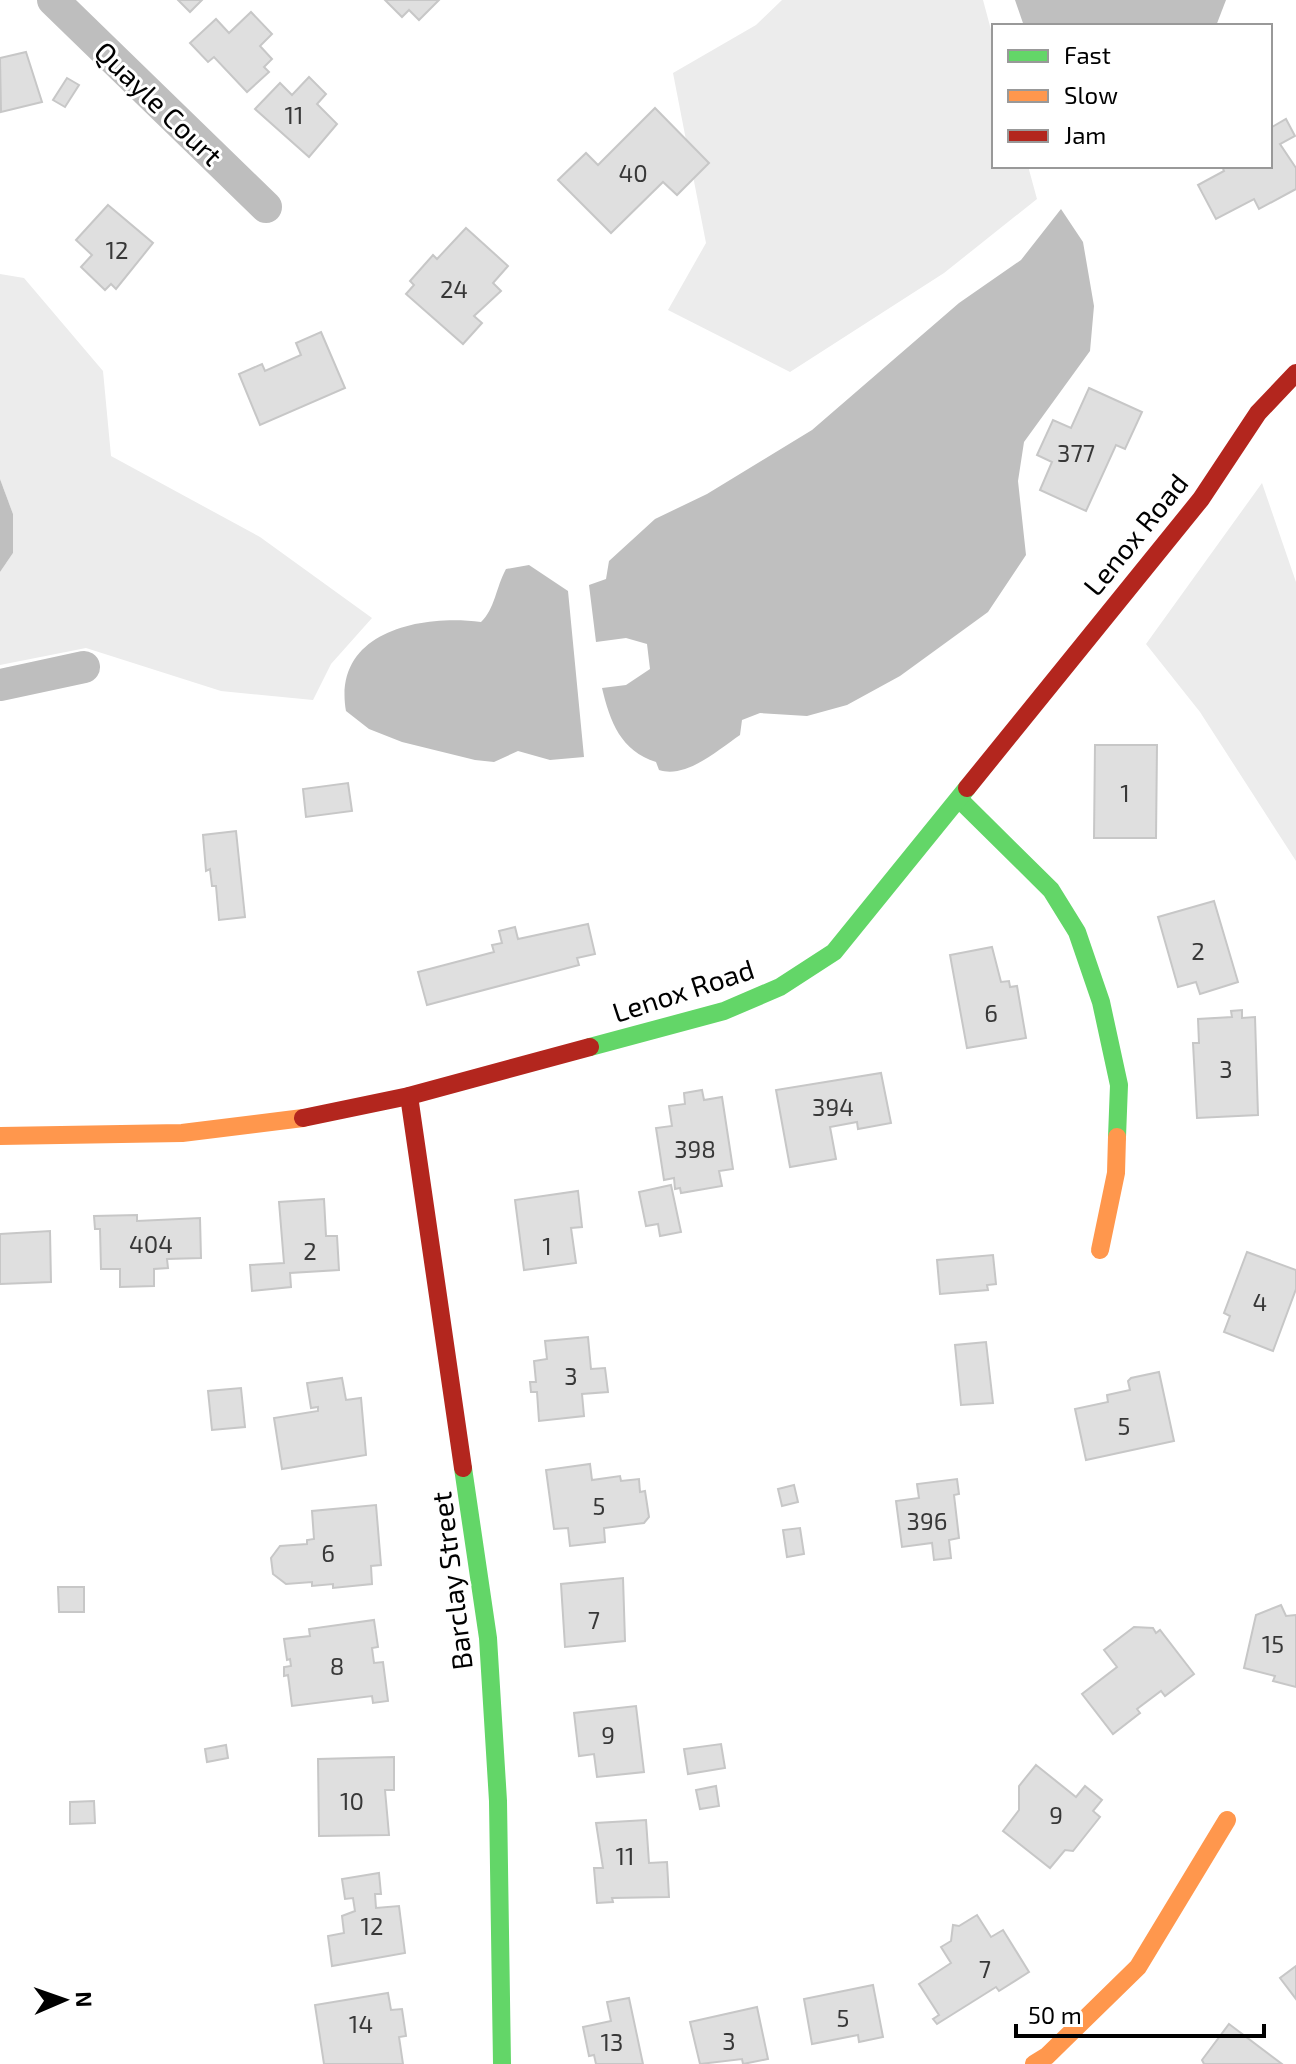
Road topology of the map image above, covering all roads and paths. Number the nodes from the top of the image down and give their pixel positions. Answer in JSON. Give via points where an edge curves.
{"nodes":[{"id":1,"x":53,"y":0,"type":"edge"},
{"id":2,"x":266,"y":207,"type":"dead end"},
{"id":3,"x":1296,"y":373,"type":"edge"},
{"id":4,"x":84,"y":667,"type":"dead end"},
{"id":5,"x":0,"y":685,"type":"edge"},
{"id":6,"x":960,"y":800,"type":"junction"},
{"id":7,"x":409,"y":1096,"type":"junction"},
{"id":8,"x":0,"y":1136,"type":"edge"},
{"id":9,"x":1100,"y":1250,"type":"dead end"},
{"id":10,"x":1227,"y":1820,"type":"dead end"},
{"id":11,"x":502,"y":2064,"type":"edge"},
{"id":12,"x":1034,"y":2064,"type":"edge"}],
"edges":[{"from":1,"to":2,"type":"street","name":"Quayle Court"},
{"from":3,"to":6,"type":"street","name":"Lenox Road","via":[[1258,413],[1201,499]]},
{"from":4,"to":5,"type":"street"},
{"from":6,"to":7,"type":"street","name":"Lenox Road","via":[[834,952],[780,987],[724,1011]]},
{"from":6,"to":9,"type":"street","via":[[1051,890],[1077,932],[1101,1002],[1119,1085],[1116,1173]]},
{"from":7,"to":8,"type":"street","name":"Lenox Road","via":[[295,1120],[182,1133]]},
{"from":7,"to":11,"type":"street","name":"Barclay Street","via":[[488,1638],[498,1801]]},
{"from":10,"to":12,"type":"street","via":[[1138,1967]]}]}
